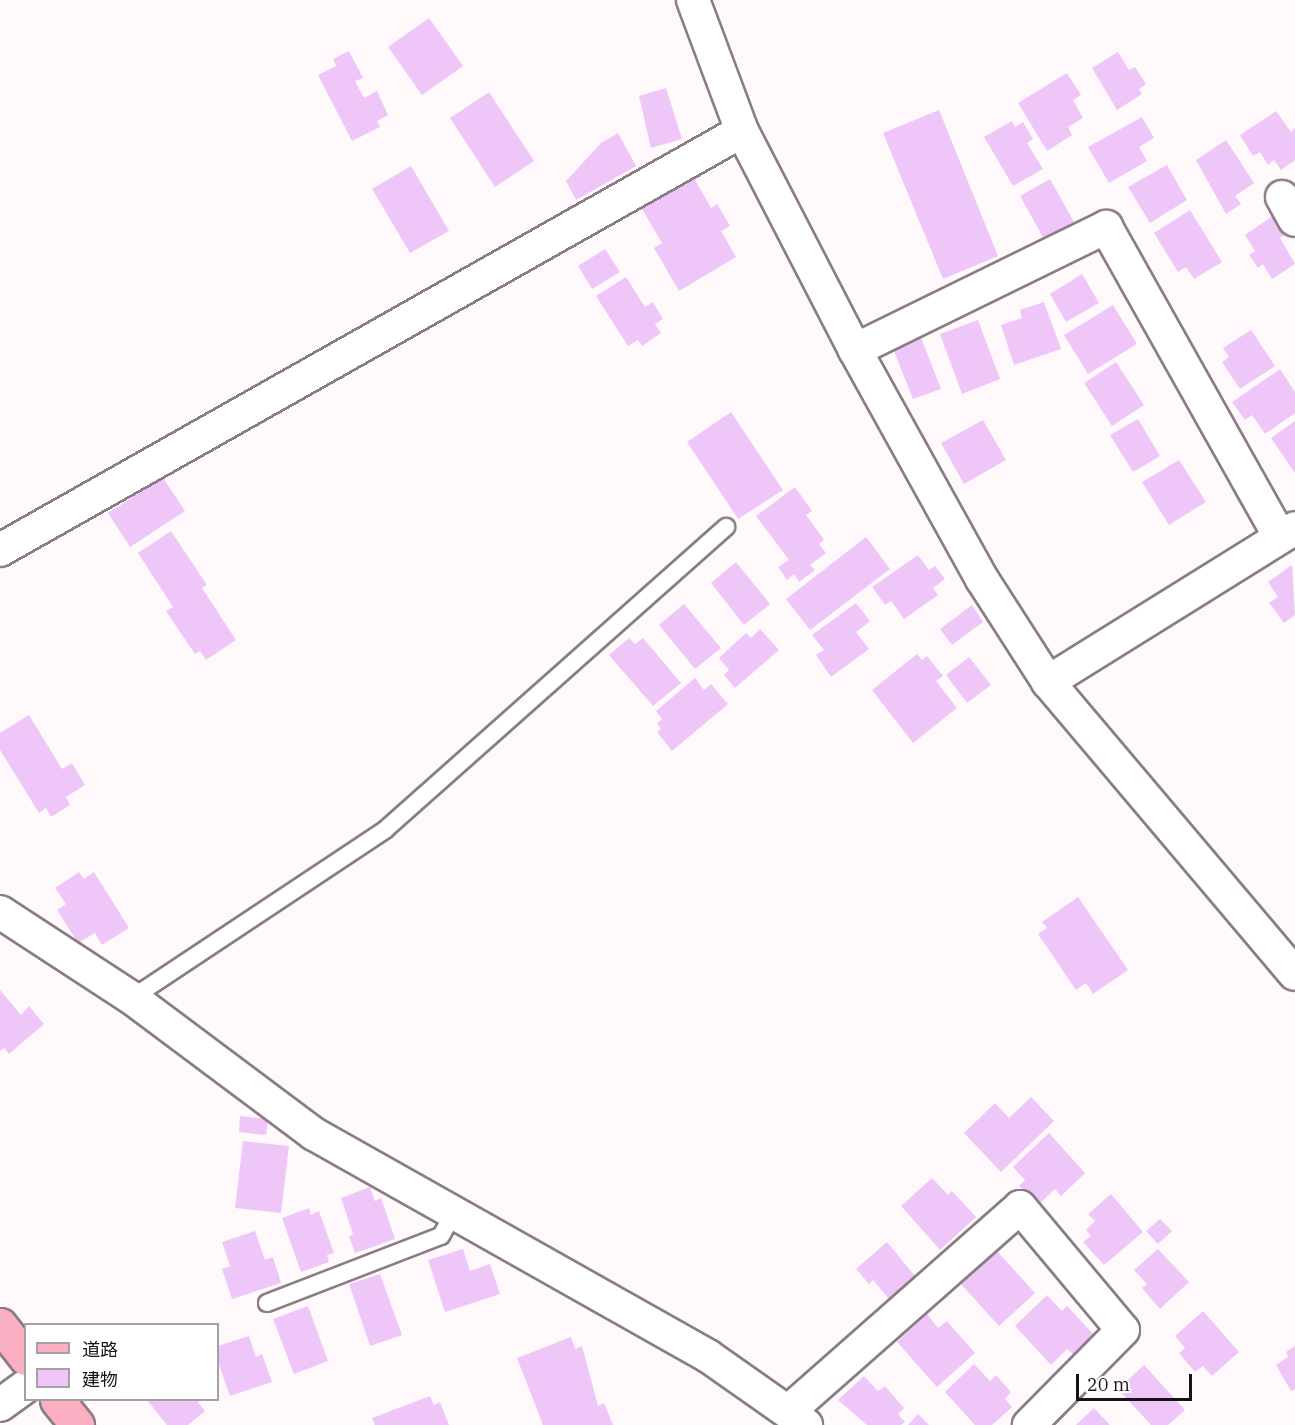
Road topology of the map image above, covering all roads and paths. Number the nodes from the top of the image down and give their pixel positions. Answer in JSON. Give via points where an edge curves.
{"nodes":[{"id":1,"x":693,"y":0,"type":"edge"},
{"id":2,"x":742,"y":131,"type":"junction"},
{"id":3,"x":855,"y":350,"type":"junction"},
{"id":4,"x":726,"y":526,"type":"dead end"},
{"id":5,"x":1287,"y":532,"type":"edge"},
{"id":6,"x":0,"y":550,"type":"edge"},
{"id":7,"x":1048,"y":682,"type":"junction"},
{"id":8,"x":0,"y":912,"type":"edge"},
{"id":9,"x":1295,"y":974,"type":"edge"},
{"id":10,"x":132,"y":998,"type":"junction"},
{"id":11,"x":455,"y":1211,"type":"junction"},
{"id":12,"x":267,"y":1303,"type":"dead end"},
{"id":13,"x":0,"y":1325,"type":"edge"},
{"id":14,"x":24,"y":1355,"type":"edge"},
{"id":15,"x":24,"y":1387,"type":"edge"},
{"id":16,"x":58,"y":1401,"type":"edge"},
{"id":17,"x":0,"y":1405,"type":"edge"},
{"id":18,"x":797,"y":1418,"type":"edge"},
{"id":19,"x":77,"y":1425,"type":"edge"},
{"id":20,"x":1029,"y":1425,"type":"edge"}],
"edges":[{"from":1,"to":2,"type":"street"},
{"from":2,"to":3,"type":"street"},
{"from":2,"to":6,"type":"street"},
{"from":3,"to":5,"type":"street","via":[[1106,227]]},
{"from":3,"to":7,"type":"street","via":[[982,579]]},
{"from":4,"to":10,"type":"lane","via":[[386,829]]},
{"from":5,"to":7,"type":"street"},
{"from":7,"to":9,"type":"street"},
{"from":8,"to":10,"type":"street"},
{"from":10,"to":11,"type":"street","via":[[314,1134]]},
{"from":11,"to":12,"type":"lane","via":[[441,1236]]},
{"from":11,"to":18,"type":"street","via":[[708,1356]]},
{"from":13,"to":14,"type":"main road"},
{"from":15,"to":17,"type":"street"},
{"from":16,"to":19,"type":"main road"},
{"from":18,"to":20,"type":"street","via":[[1020,1207],[1122,1330]]}]}
